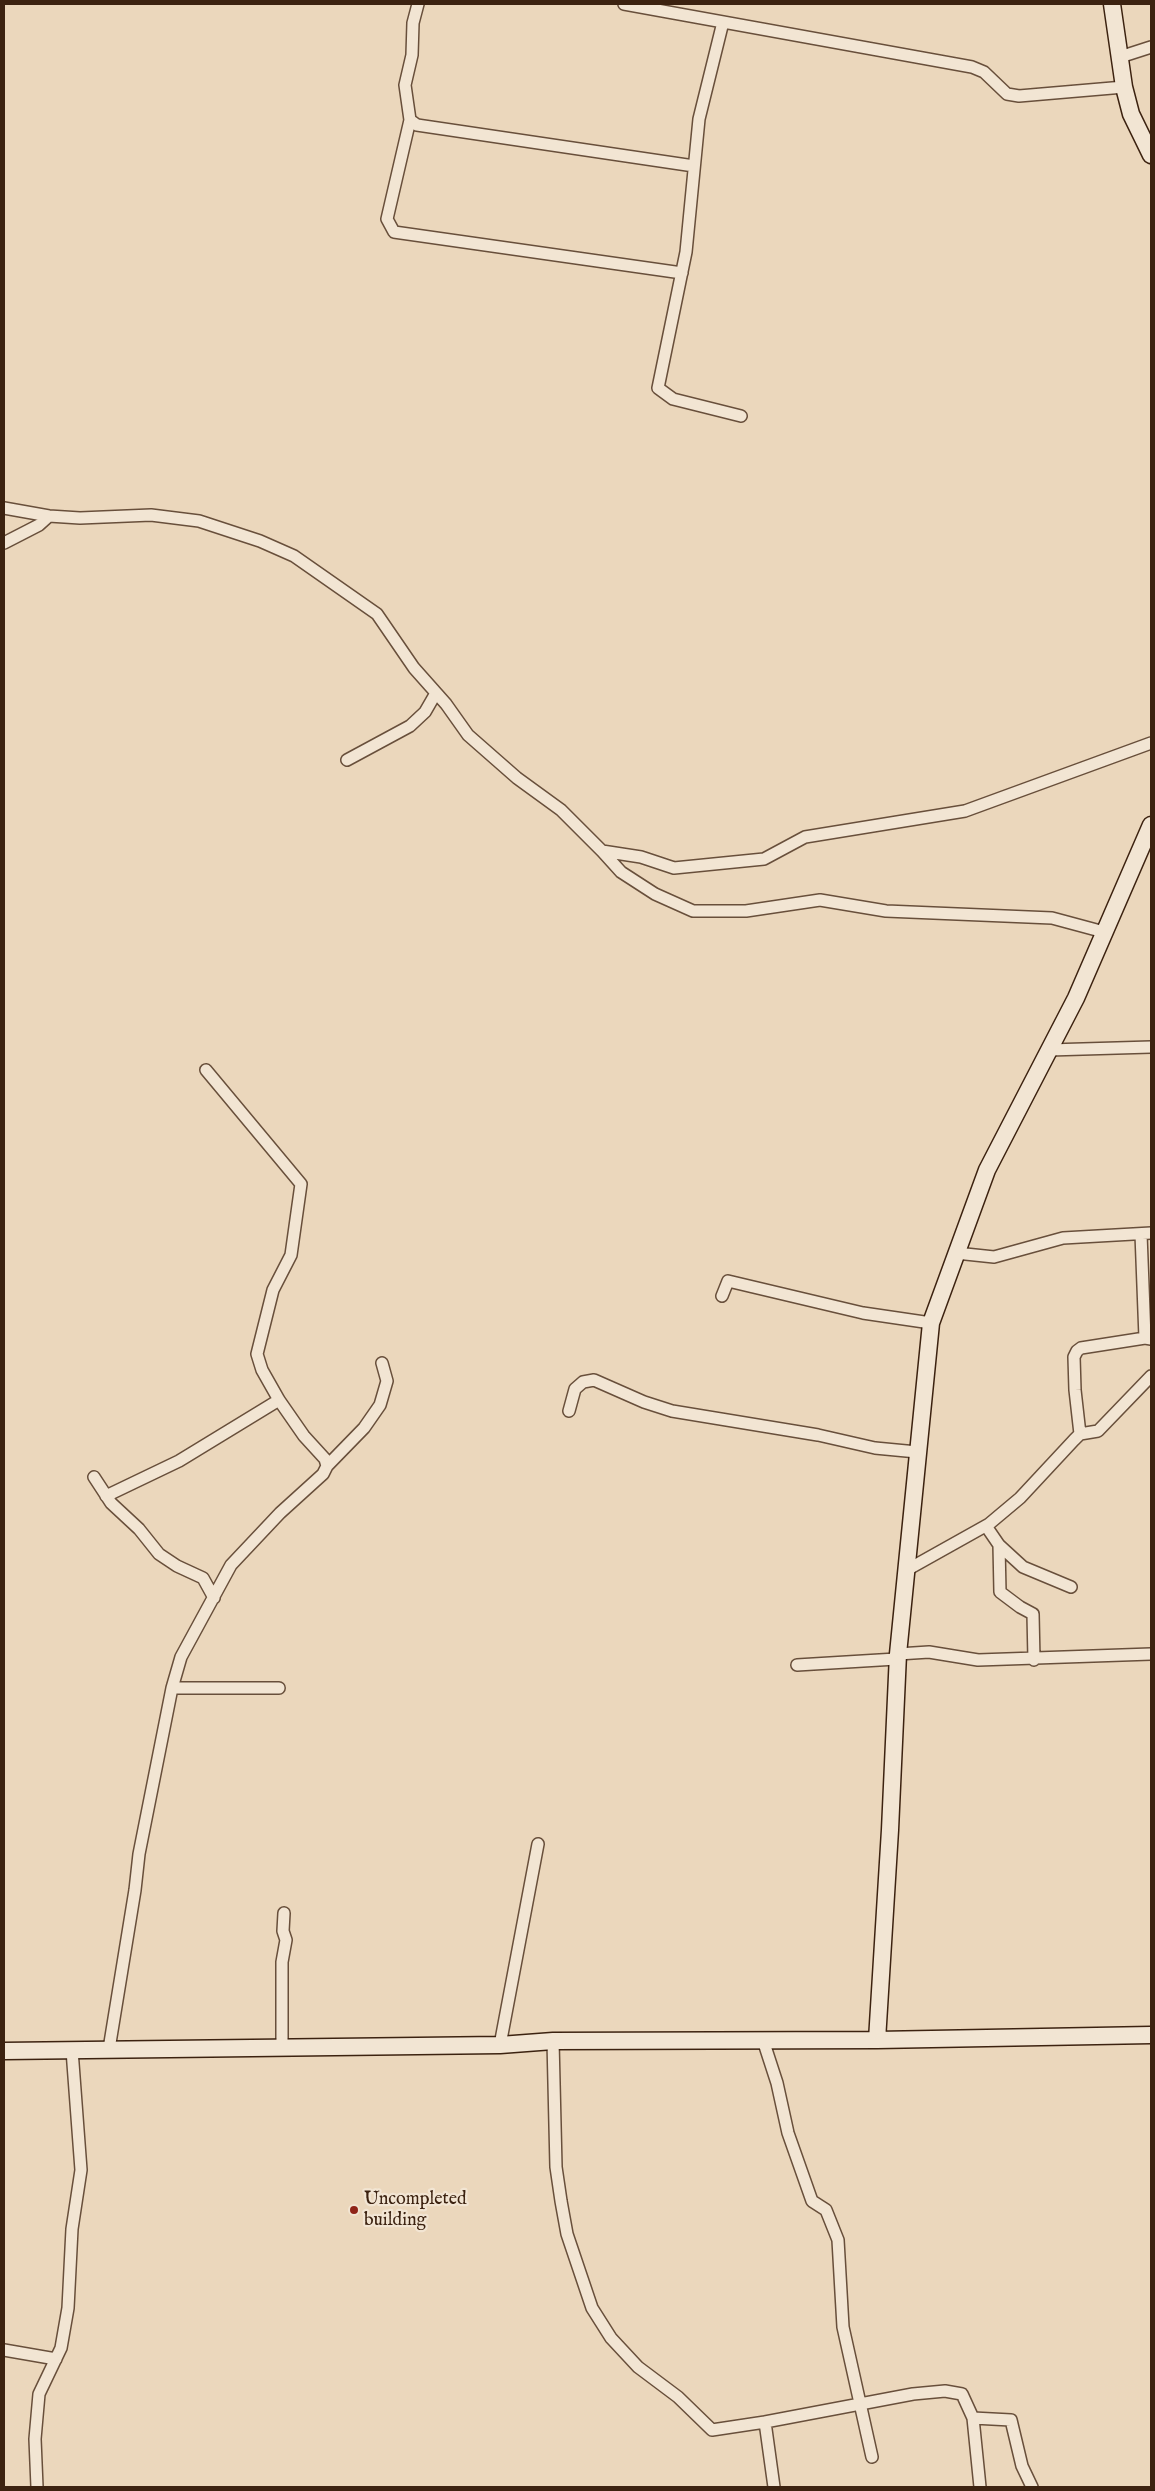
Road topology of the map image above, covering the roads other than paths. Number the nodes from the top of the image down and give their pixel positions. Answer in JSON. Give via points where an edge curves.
{"nodes":[{"id":1,"x":418,"y":4,"type":"edge"},
{"id":2,"x":624,"y":4,"type":"edge"},
{"id":3,"x":698,"y":4,"type":"edge"},
{"id":4,"x":1112,"y":4,"type":"edge"},
{"id":5,"x":692,"y":15,"type":"junction"},
{"id":6,"x":723,"y":22,"type":"junction"},
{"id":7,"x":1151,"y":47,"type":"edge"},
{"id":8,"x":1120,"y":56,"type":"junction"},
{"id":9,"x":1124,"y":87,"type":"junction"},
{"id":10,"x":410,"y":120,"type":"junction"},
{"id":11,"x":1151,"y":155,"type":"edge"},
{"id":12,"x":694,"y":166,"type":"junction"},
{"id":13,"x":682,"y":274,"type":"junction"},
{"id":14,"x":741,"y":416,"type":"dead end"},
{"id":15,"x":4,"y":508,"type":"edge"},
{"id":16,"x":49,"y":516,"type":"junction"},
{"id":17,"x":4,"y":542,"type":"edge"},
{"id":18,"x":436,"y":693,"type":"junction"},
{"id":19,"x":1151,"y":744,"type":"edge"},
{"id":20,"x":347,"y":760,"type":"dead end"},
{"id":21,"x":1151,"y":824,"type":"edge"},
{"id":22,"x":602,"y":851,"type":"junction"},
{"id":23,"x":1104,"y":932,"type":"junction"},
{"id":24,"x":1151,"y":1047,"type":"edge"},
{"id":25,"x":1049,"y":1050,"type":"junction"},
{"id":26,"x":206,"y":1070,"type":"dead end"},
{"id":27,"x":1146,"y":1233,"type":"edge"},
{"id":28,"x":956,"y":1253,"type":"junction"},
{"id":29,"x":722,"y":1296,"type":"dead end"},
{"id":30,"x":931,"y":1324,"type":"junction"},
{"id":31,"x":1148,"y":1338,"type":"edge"},
{"id":32,"x":382,"y":1363,"type":"dead end"},
{"id":33,"x":1151,"y":1376,"type":"edge"},
{"id":34,"x":279,"y":1400,"type":"junction"},
{"id":35,"x":569,"y":1411,"type":"dead end"},
{"id":36,"x":1080,"y":1434,"type":"junction"},
{"id":37,"x":917,"y":1452,"type":"junction"},
{"id":38,"x":326,"y":1466,"type":"junction"},
{"id":39,"x":94,"y":1477,"type":"dead end"},
{"id":40,"x":106,"y":1496,"type":"junction"},
{"id":41,"x":986,"y":1526,"type":"junction"},
{"id":42,"x":999,"y":1546,"type":"junction"},
{"id":43,"x":905,"y":1571,"type":"junction"},
{"id":44,"x":1071,"y":1587,"type":"dead end"},
{"id":45,"x":214,"y":1598,"type":"junction"},
{"id":46,"x":1151,"y":1654,"type":"edge"},
{"id":47,"x":898,"y":1658,"type":"junction"},
{"id":48,"x":1034,"y":1660,"type":"junction"},
{"id":49,"x":798,"y":1666,"type":"dead end"},
{"id":50,"x":172,"y":1688,"type":"junction"},
{"id":51,"x":279,"y":1688,"type":"dead end"},
{"id":52,"x":538,"y":1844,"type":"dead end"},
{"id":53,"x":284,"y":1913,"type":"dead end"},
{"id":54,"x":1151,"y":2034,"type":"edge"},
{"id":55,"x":763,"y":2040,"type":"junction"},
{"id":56,"x":877,"y":2040,"type":"junction"},
{"id":57,"x":554,"y":2041,"type":"junction"},
{"id":58,"x":500,"y":2044,"type":"junction"},
{"id":59,"x":282,"y":2047,"type":"junction"},
{"id":60,"x":109,"y":2049,"type":"junction"},
{"id":61,"x":72,"y":2050,"type":"junction"},
{"id":62,"x":4,"y":2051,"type":"edge"},
{"id":63,"x":4,"y":2350,"type":"edge"},
{"id":64,"x":56,"y":2359,"type":"junction"},
{"id":65,"x":858,"y":2404,"type":"junction"},
{"id":66,"x":973,"y":2418,"type":"junction"},
{"id":67,"x":765,"y":2422,"type":"junction"},
{"id":68,"x":872,"y":2457,"type":"dead end"},
{"id":69,"x":37,"y":2487,"type":"edge"},
{"id":70,"x":774,"y":2487,"type":"edge"},
{"id":71,"x":980,"y":2487,"type":"edge"},
{"id":72,"x":1032,"y":2487,"type":"edge"}],
"edges":[{"from":1,"to":10,"type":"street","via":[[405,84]]},
{"from":2,"to":5,"type":"street"},
{"from":3,"to":5,"type":"street"},
{"from":4,"to":8,"type":"street"},
{"from":5,"to":6,"type":"street"},
{"from":6,"to":9,"type":"street","via":[[972,68],[984,72],[1007,94],[1019,96]]},
{"from":6,"to":12,"type":"street","via":[[698,119]]},
{"from":7,"to":8,"type":"street"},
{"from":8,"to":9,"type":"street"},
{"from":9,"to":11,"type":"street","via":[[1131,114]]},
{"from":10,"to":12,"type":"street","via":[[417,125]]},
{"from":10,"to":13,"type":"street","via":[[387,218],[394,232]]},
{"from":12,"to":13,"type":"street"},
{"from":13,"to":14,"type":"street","via":[[658,388],[674,399]]},
{"from":15,"to":16,"type":"street"},
{"from":16,"to":17,"type":"street","via":[[39,525]]},
{"from":16,"to":18,"type":"street","via":[[151,515],[199,521],[294,556],[377,614],[414,668]]},
{"from":18,"to":20,"type":"street","via":[[425,712],[410,726]]},
{"from":18,"to":22,"type":"street","via":[[468,735],[517,778],[561,810]]},
{"from":19,"to":22,"type":"street","via":[[965,811],[805,837],[764,859],[674,868]]},
{"from":21,"to":23,"type":"street"},
{"from":22,"to":23,"type":"street","via":[[621,872],[655,894],[693,911],[746,911],[820,900],[886,911],[1052,918]]},
{"from":23,"to":25,"type":"street","via":[[1076,998]]},
{"from":24,"to":25,"type":"street"},
{"from":25,"to":28,"type":"street","via":[[987,1170]]},
{"from":26,"to":34,"type":"street","via":[[301,1184],[291,1255],[273,1290],[257,1354]]},
{"from":27,"to":28,"type":"street","via":[[1062,1238],[994,1257]]},
{"from":27,"to":31,"type":"street"},
{"from":28,"to":30,"type":"street"},
{"from":29,"to":30,"type":"street","via":[[728,1281],[863,1313]]},
{"from":30,"to":37,"type":"street"},
{"from":31,"to":36,"type":"street","via":[[1081,1348],[1077,1352],[1074,1357]]},
{"from":32,"to":38,"type":"street","via":[[387,1381],[380,1405],[364,1428]]},
{"from":33,"to":36,"type":"street","via":[[1098,1431]]},
{"from":34,"to":38,"type":"street","via":[[325,1459]]},
{"from":34,"to":40,"type":"street","via":[[180,1461]]},
{"from":35,"to":37,"type":"street","via":[[575,1389],[583,1382],[594,1380],[672,1411],[818,1435],[874,1448]]},
{"from":36,"to":41,"type":"street","via":[[1020,1498]]},
{"from":37,"to":43,"type":"street"},
{"from":38,"to":45,"type":"street","via":[[323,1474],[280,1513],[231,1565]]},
{"from":39,"to":40,"type":"street"},
{"from":40,"to":45,"type":"street","via":[[159,1554],[203,1578]]},
{"from":41,"to":42,"type":"street"},
{"from":41,"to":43,"type":"street"},
{"from":42,"to":44,"type":"street","via":[[1023,1567]]},
{"from":42,"to":48,"type":"street","via":[[1000,1592],[1020,1608],[1034,1614]]},
{"from":43,"to":47,"type":"street"},
{"from":45,"to":50,"type":"street","via":[[188,1642]]},
{"from":46,"to":48,"type":"street"},
{"from":47,"to":48,"type":"street","via":[[929,1652],[970,1659]]},
{"from":47,"to":49,"type":"street"},
{"from":47,"to":56,"type":"street"},
{"from":50,"to":51,"type":"street"},
{"from":50,"to":60,"type":"street","via":[[139,1854]]},
{"from":52,"to":58,"type":"street"},
{"from":53,"to":59,"type":"street"},
{"from":54,"to":56,"type":"street"},
{"from":55,"to":56,"type":"street"},
{"from":55,"to":57,"type":"street"},
{"from":55,"to":65,"type":"street","via":[[788,2133],[812,2201],[826,2210],[838,2240],[841,2315]]},
{"from":57,"to":58,"type":"street"},
{"from":57,"to":67,"type":"street","via":[[556,2167],[560,2201],[567,2234],[592,2308],[611,2338],[638,2367],[678,2397],[712,2430]]},
{"from":58,"to":59,"type":"street"},
{"from":59,"to":60,"type":"street"},
{"from":60,"to":61,"type":"street"},
{"from":61,"to":62,"type":"street"},
{"from":61,"to":64,"type":"street","via":[[81,2170],[72,2229],[68,2308]]},
{"from":63,"to":64,"type":"street"},
{"from":64,"to":69,"type":"street","via":[[39,2394],[35,2439]]},
{"from":65,"to":66,"type":"street","via":[[945,2391],[962,2394]]},
{"from":65,"to":67,"type":"street"},
{"from":65,"to":68,"type":"street"},
{"from":66,"to":71,"type":"street"},
{"from":66,"to":72,"type":"street","via":[[1011,2420],[1022,2466]]},
{"from":67,"to":70,"type":"street"}]}
